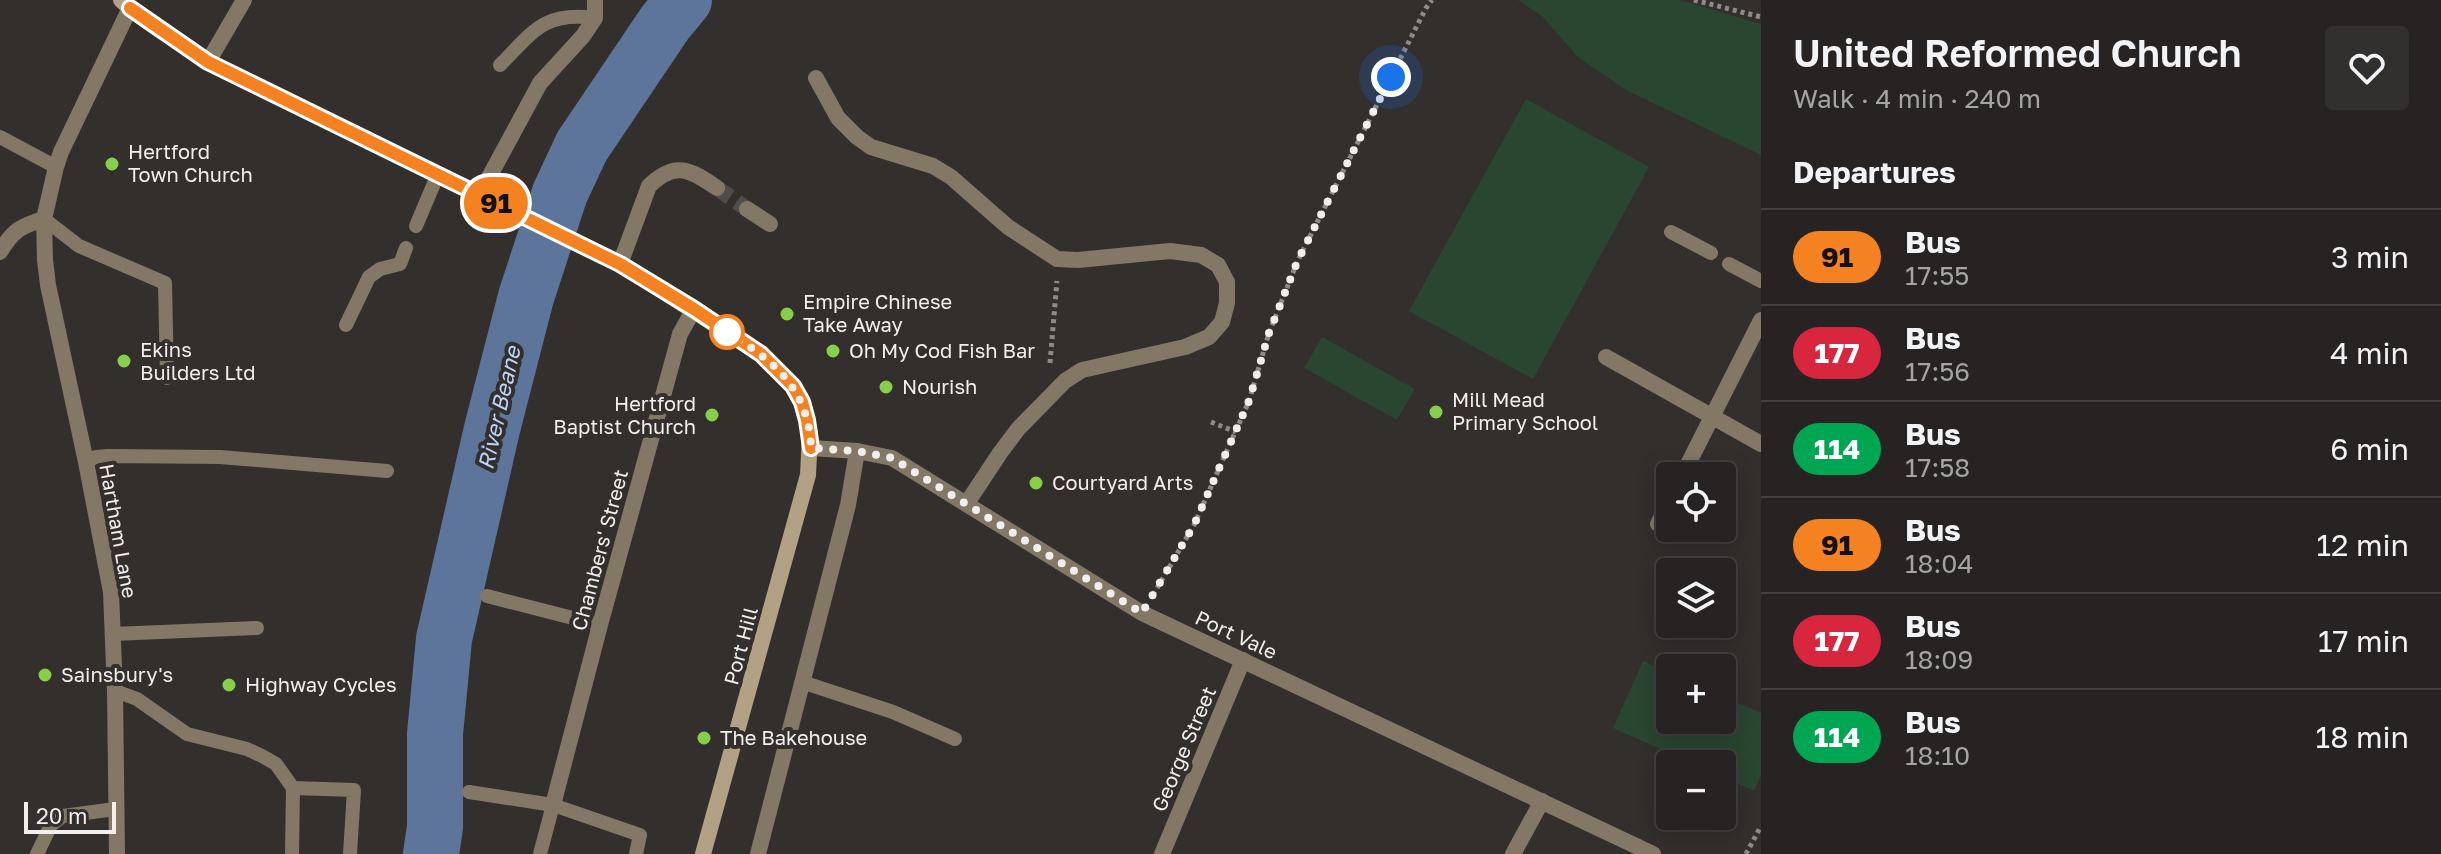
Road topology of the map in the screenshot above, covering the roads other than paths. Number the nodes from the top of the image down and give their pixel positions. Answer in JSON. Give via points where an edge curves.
{"nodes":[{"id":1,"x":244,"y":0,"type":"edge"},
{"id":2,"x":595,"y":0,"type":"edge"},
{"id":3,"x":126,"y":4,"type":"edge"},
{"id":4,"x":595,"y":18,"type":"junction"},
{"id":5,"x":208,"y":62,"type":"junction"},
{"id":6,"x":500,"y":65,"type":"dead end"},
{"id":7,"x":816,"y":78,"type":"dead end"},
{"id":8,"x":0,"y":137,"type":"edge"},
{"id":9,"x":56,"y":167,"type":"junction"},
{"id":10,"x":438,"y":174,"type":"junction"},
{"id":11,"x":717,"y":188,"type":"tunnel mouth"},
{"id":12,"x":480,"y":194,"type":"junction"},
{"id":13,"x":747,"y":209,"type":"tunnel mouth"},
{"id":14,"x":44,"y":219,"type":"junction"},
{"id":15,"x":770,"y":224,"type":"dead end"},
{"id":16,"x":416,"y":226,"type":"dead end"},
{"id":17,"x":1671,"y":232,"type":"dead end"},
{"id":18,"x":406,"y":248,"type":"dead end"},
{"id":19,"x":0,"y":252,"type":"edge"},
{"id":20,"x":1711,"y":253,"type":"dead end"},
{"id":21,"x":620,"y":264,"type":"junction"},
{"id":22,"x":1729,"y":264,"type":"dead end"},
{"id":23,"x":1761,"y":281,"type":"edge"},
{"id":24,"x":694,"y":309,"type":"junction"},
{"id":25,"x":1761,"y":320,"type":"edge"},
{"id":26,"x":346,"y":325,"type":"dead end"},
{"id":27,"x":1606,"y":357,"type":"dead end"},
{"id":28,"x":167,"y":378,"type":"dead end"},
{"id":29,"x":1711,"y":416,"type":"junction"},
{"id":30,"x":1761,"y":444,"type":"edge"},
{"id":31,"x":811,"y":448,"type":"junction"},
{"id":32,"x":857,"y":451,"type":"junction"},
{"id":33,"x":86,"y":462,"type":"junction"},
{"id":34,"x":1689,"y":462,"type":"edge"},
{"id":35,"x":387,"y":471,"type":"dead end"},
{"id":36,"x":967,"y":503,"type":"junction"},
{"id":37,"x":487,"y":596,"type":"dead end"},
{"id":38,"x":600,"y":625,"type":"junction"},
{"id":39,"x":257,"y":628,"type":"dead end"},
{"id":40,"x":113,"y":634,"type":"junction"},
{"id":41,"x":1243,"y":660,"type":"junction"},
{"id":42,"x":802,"y":682,"type":"junction"},
{"id":43,"x":115,"y":691,"type":"junction"},
{"id":44,"x":955,"y":739,"type":"dead end"},
{"id":45,"x":293,"y":788,"type":"junction"},
{"id":46,"x":469,"y":792,"type":"dead end"},
{"id":47,"x":1542,"y":801,"type":"junction"},
{"id":48,"x":553,"y":805,"type":"junction"},
{"id":49,"x":115,"y":809,"type":"junction"},
{"id":50,"x":37,"y":854,"type":"edge"},
{"id":51,"x":117,"y":854,"type":"edge"},
{"id":52,"x":292,"y":854,"type":"edge"},
{"id":53,"x":350,"y":854,"type":"edge"},
{"id":54,"x":540,"y":854,"type":"edge"},
{"id":55,"x":636,"y":854,"type":"edge"},
{"id":56,"x":703,"y":854,"type":"edge"},
{"id":57,"x":758,"y":854,"type":"edge"},
{"id":58,"x":1162,"y":854,"type":"edge"},
{"id":59,"x":1513,"y":854,"type":"edge"},
{"id":60,"x":1653,"y":854,"type":"edge"}],
"edges":[{"from":1,"to":5,"type":"street"},
{"from":2,"to":4,"type":"street"},
{"from":3,"to":5,"type":"main road","name":"Port Hill"},
{"from":3,"to":9,"type":"street","name":"Hartham Lane"},
{"from":4,"to":6,"type":"lane","via":[[575,15],[540,25]]},
{"from":4,"to":12,"type":"street","via":[[540,83]]},
{"from":5,"to":10,"type":"main road","name":"Port Hill"},
{"from":7,"to":36,"type":"street","via":[[838,118],[857,137],[871,147],[933,166],[1057,259],[1170,251],[1201,255],[1218,265],[1227,282],[1222,322],[1209,337],[1104,363],[1065,381],[1018,429]]},
{"from":8,"to":9,"type":"lane"},
{"from":9,"to":14,"type":"street","name":"Hartham Lane"},
{"from":10,"to":12,"type":"main road","name":"Port Hill"},
{"from":10,"to":16,"type":"lane"},
{"from":11,"to":21,"type":"street","via":[[683,170],[659,177],[649,186]]},
{"from":12,"to":21,"type":"main road","name":"Port Hill"},
{"from":13,"to":15,"type":"street"},
{"from":14,"to":19,"type":"street","via":[[22,226]]},
{"from":14,"to":28,"type":"lane","via":[[79,246],[165,283]]},
{"from":14,"to":33,"type":"street","name":"Hartham Lane","via":[[48,285]]},
{"from":17,"to":20,"type":"lane"},
{"from":18,"to":26,"type":"lane","via":[[400,264],[369,277]]},
{"from":21,"to":24,"type":"main road","name":"Port Hill"},
{"from":22,"to":23,"type":"lane"},
{"from":24,"to":31,"type":"main road","name":"Port Hill","via":[[761,354],[793,386],[802,402]]},
{"from":24,"to":38,"type":"street","name":"Chambers' Street","via":[[680,334]]},
{"from":25,"to":29,"type":"street"},
{"from":27,"to":29,"type":"street"},
{"from":29,"to":30,"type":"street"},
{"from":29,"to":34,"type":"street"},
{"from":31,"to":32,"type":"street","name":"Port Vale"},
{"from":31,"to":56,"type":"main road","name":"Port Hill","via":[[808,475]]},
{"from":32,"to":36,"type":"street","name":"Port Vale","via":[[892,458]]},
{"from":32,"to":42,"type":"street"},
{"from":33,"to":35,"type":"lane","via":[[108,456],[220,457]]},
{"from":33,"to":40,"type":"street","name":"Hartham Lane","via":[[111,592]]},
{"from":36,"to":41,"type":"street","name":"Port Vale","via":[[1142,613]]},
{"from":37,"to":38,"type":"lane"},
{"from":38,"to":48,"type":"street","name":"Chambers' Street"},
{"from":39,"to":40,"type":"lane"},
{"from":40,"to":43,"type":"street","name":"Hartham Lane"},
{"from":41,"to":47,"type":"street","name":"Port Vale"},
{"from":41,"to":58,"type":"street","name":"George Street"},
{"from":42,"to":44,"type":"lane"},
{"from":42,"to":57,"type":"street"},
{"from":43,"to":45,"type":"lane","via":[[137,699],[187,734],[262,756],[276,764]]},
{"from":43,"to":49,"type":"street","name":"Hartham Lane"},
{"from":45,"to":52,"type":"lane"},
{"from":45,"to":53,"type":"lane","via":[[354,790]]},
{"from":46,"to":48,"type":"lane"},
{"from":47,"to":59,"type":"street"},
{"from":47,"to":60,"type":"street","name":"Port Vale"},
{"from":48,"to":54,"type":"lane"},
{"from":48,"to":55,"type":"lane","via":[[640,835]]},
{"from":49,"to":50,"type":"lane","via":[[63,816],[51,825]]},
{"from":49,"to":51,"type":"street","name":"Hartham Lane"}]}
